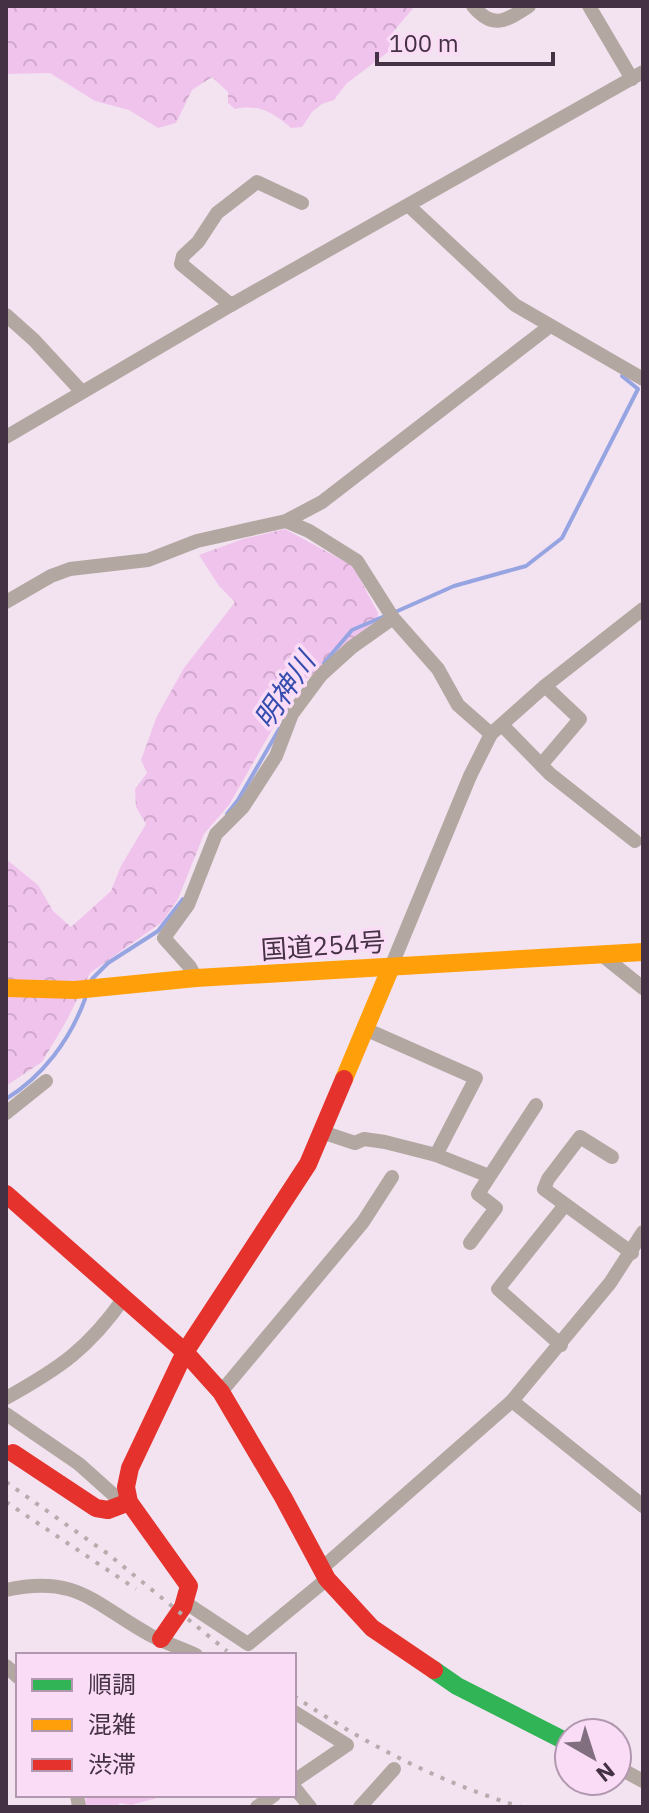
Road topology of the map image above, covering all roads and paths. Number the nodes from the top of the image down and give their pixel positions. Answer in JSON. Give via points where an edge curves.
{"nodes":[{"id":1,"x":473,"y":6,"type":"edge"},
{"id":2,"x":529,"y":6,"type":"edge"},
{"id":3,"x":589,"y":6,"type":"edge"},
{"id":4,"x":638,"y":75,"type":"edge"},
{"id":5,"x":302,"y":203,"type":"dead end"},
{"id":6,"x":409,"y":206,"type":"junction"},
{"id":7,"x":231,"y":305,"type":"junction"},
{"id":8,"x":6,"y":315,"type":"edge"},
{"id":9,"x":550,"y":326,"type":"junction"},
{"id":10,"x":643,"y":379,"type":"edge"},
{"id":11,"x":82,"y":392,"type":"junction"},
{"id":12,"x":6,"y":437,"type":"edge"},
{"id":13,"x":286,"y":521,"type":"junction"},
{"id":14,"x":6,"y":602,"type":"edge"},
{"id":15,"x":643,"y":609,"type":"edge"},
{"id":16,"x":389,"y":613,"type":"junction"},
{"id":17,"x":545,"y":686,"type":"junction"},
{"id":18,"x":496,"y":729,"type":"junction"},
{"id":19,"x":541,"y":765,"type":"junction"},
{"id":20,"x":635,"y":841,"type":"dead end"},
{"id":21,"x":643,"y":952,"type":"edge"},
{"id":22,"x":602,"y":955,"type":"junction"},
{"id":23,"x":391,"y":967,"type":"junction"},
{"id":24,"x":196,"y":978,"type":"junction"},
{"id":25,"x":6,"y":988,"type":"edge"},
{"id":26,"x":643,"y":988,"type":"edge"},
{"id":27,"x":365,"y":1029,"type":"junction"},
{"id":28,"x":46,"y":1081,"type":"dead end"},
{"id":29,"x":536,"y":1105,"type":"dead end"},
{"id":30,"x":6,"y":1113,"type":"edge"},
{"id":31,"x":322,"y":1132,"type":"junction"},
{"id":32,"x":436,"y":1155,"type":"junction"},
{"id":33,"x":612,"y":1157,"type":"dead end"},
{"id":34,"x":489,"y":1176,"type":"junction"},
{"id":35,"x":392,"y":1177,"type":"dead end"},
{"id":36,"x":6,"y":1194,"type":"edge"},
{"id":37,"x":565,"y":1205,"type":"junction"},
{"id":38,"x":643,"y":1232,"type":"edge"},
{"id":39,"x":470,"y":1243,"type":"dead end"},
{"id":40,"x":632,"y":1253,"type":"junction"},
{"id":41,"x":124,"y":1298,"type":"junction"},
{"id":42,"x":561,"y":1345,"type":"junction"},
{"id":43,"x":185,"y":1352,"type":"junction"},
{"id":44,"x":221,"y":1392,"type":"junction"},
{"id":45,"x":6,"y":1398,"type":"edge"},
{"id":46,"x":512,"y":1401,"type":"junction"},
{"id":47,"x":6,"y":1414,"type":"edge"},
{"id":48,"x":13,"y":1453,"type":"dead end"},
{"id":49,"x":129,"y":1502,"type":"junction"},
{"id":50,"x":643,"y":1506,"type":"edge"},
{"id":51,"x":324,"y":1574,"type":"junction"},
{"id":52,"x":6,"y":1590,"type":"edge"},
{"id":53,"x":186,"y":1603,"type":"junction"},
{"id":54,"x":161,"y":1639,"type":"junction"},
{"id":55,"x":192,"y":1653,"type":"edge"},
{"id":56,"x":296,"y":1713,"type":"edge"},
{"id":57,"x":553,"y":1735,"type":"edge"},
{"id":58,"x":394,"y":1769,"type":"dead end"},
{"id":59,"x":296,"y":1783,"type":"edge"},
{"id":60,"x":296,"y":1787,"type":"edge"},
{"id":61,"x":310,"y":1807,"type":"edge"},
{"id":62,"x":360,"y":1807,"type":"edge"}],
"edges":[{"from":1,"to":2,"type":"street","via":[[484,19],[495,22]]},
{"from":3,"to":4,"type":"street"},
{"from":4,"to":6,"type":"street"},
{"from":5,"to":7,"type":"street","via":[[257,182],[217,213],[183,256],[181,264]]},
{"from":6,"to":7,"type":"street"},
{"from":6,"to":9,"type":"street","via":[[515,305]]},
{"from":7,"to":11,"type":"street"},
{"from":8,"to":11,"type":"street"},
{"from":9,"to":10,"type":"street"},
{"from":9,"to":13,"type":"street","via":[[322,502]]},
{"from":11,"to":12,"type":"street"},
{"from":13,"to":14,"type":"street","via":[[197,541],[148,560],[70,569]]},
{"from":13,"to":16,"type":"street","via":[[357,561]]},
{"from":15,"to":17,"type":"street"},
{"from":16,"to":18,"type":"street","via":[[438,669],[458,705]]},
{"from":16,"to":24,"type":"street","via":[[321,675],[292,714],[276,756],[243,807],[216,834],[188,905],[164,938]]},
{"from":17,"to":18,"type":"street"},
{"from":17,"to":19,"type":"street","via":[[580,719]]},
{"from":18,"to":19,"type":"street"},
{"from":18,"to":23,"type":"street","via":[[470,776]]},
{"from":19,"to":20,"type":"street"},
{"from":21,"to":22,"type":"main road","name":"国道254号"},
{"from":22,"to":23,"type":"main road","name":"国道254号"},
{"from":22,"to":26,"type":"street"},
{"from":23,"to":24,"type":"main road","name":"国道254号"},
{"from":23,"to":27,"type":"main road"},
{"from":24,"to":25,"type":"main road","name":"国道254号","via":[[75,990]]},
{"from":27,"to":31,"type":"main road"},
{"from":27,"to":32,"type":"street","via":[[476,1078]]},
{"from":28,"to":30,"type":"street"},
{"from":29,"to":34,"type":"street"},
{"from":31,"to":32,"type":"street","via":[[355,1143],[385,1142]]},
{"from":31,"to":43,"type":"main road","via":[[308,1164]]},
{"from":32,"to":34,"type":"street"},
{"from":33,"to":37,"type":"street","via":[[580,1137],[544,1189]]},
{"from":34,"to":39,"type":"street","via":[[478,1194],[496,1208]]},
{"from":35,"to":44,"type":"street","via":[[363,1222]]},
{"from":36,"to":41,"type":"main road"},
{"from":37,"to":40,"type":"street"},
{"from":37,"to":42,"type":"street","via":[[498,1289]]},
{"from":38,"to":40,"type":"street"},
{"from":40,"to":42,"type":"street"},
{"from":41,"to":43,"type":"main road"},
{"from":41,"to":45,"type":"street","via":[[86,1346]]},
{"from":42,"to":46,"type":"street"},
{"from":43,"to":44,"type":"main road"},
{"from":43,"to":49,"type":"main road","via":[[130,1468]]},
{"from":44,"to":51,"type":"main road"},
{"from":46,"to":50,"type":"street"},
{"from":46,"to":51,"type":"street"},
{"from":47,"to":49,"type":"street"},
{"from":48,"to":49,"type":"main road","via":[[96,1508],[108,1510]]},
{"from":49,"to":53,"type":"main road","via":[[187,1581]]},
{"from":51,"to":53,"type":"street","via":[[248,1644]]},
{"from":51,"to":57,"type":"main road","via":[[372,1628],[399,1648],[457,1686]]},
{"from":52,"to":54,"type":"street","via":[[44,1585],[78,1591]]},
{"from":53,"to":54,"type":"main road"},
{"from":54,"to":55,"type":"street"},
{"from":56,"to":59,"type":"street","via":[[347,1745]]},
{"from":58,"to":62,"type":"street"},
{"from":60,"to":61,"type":"street"}]}
